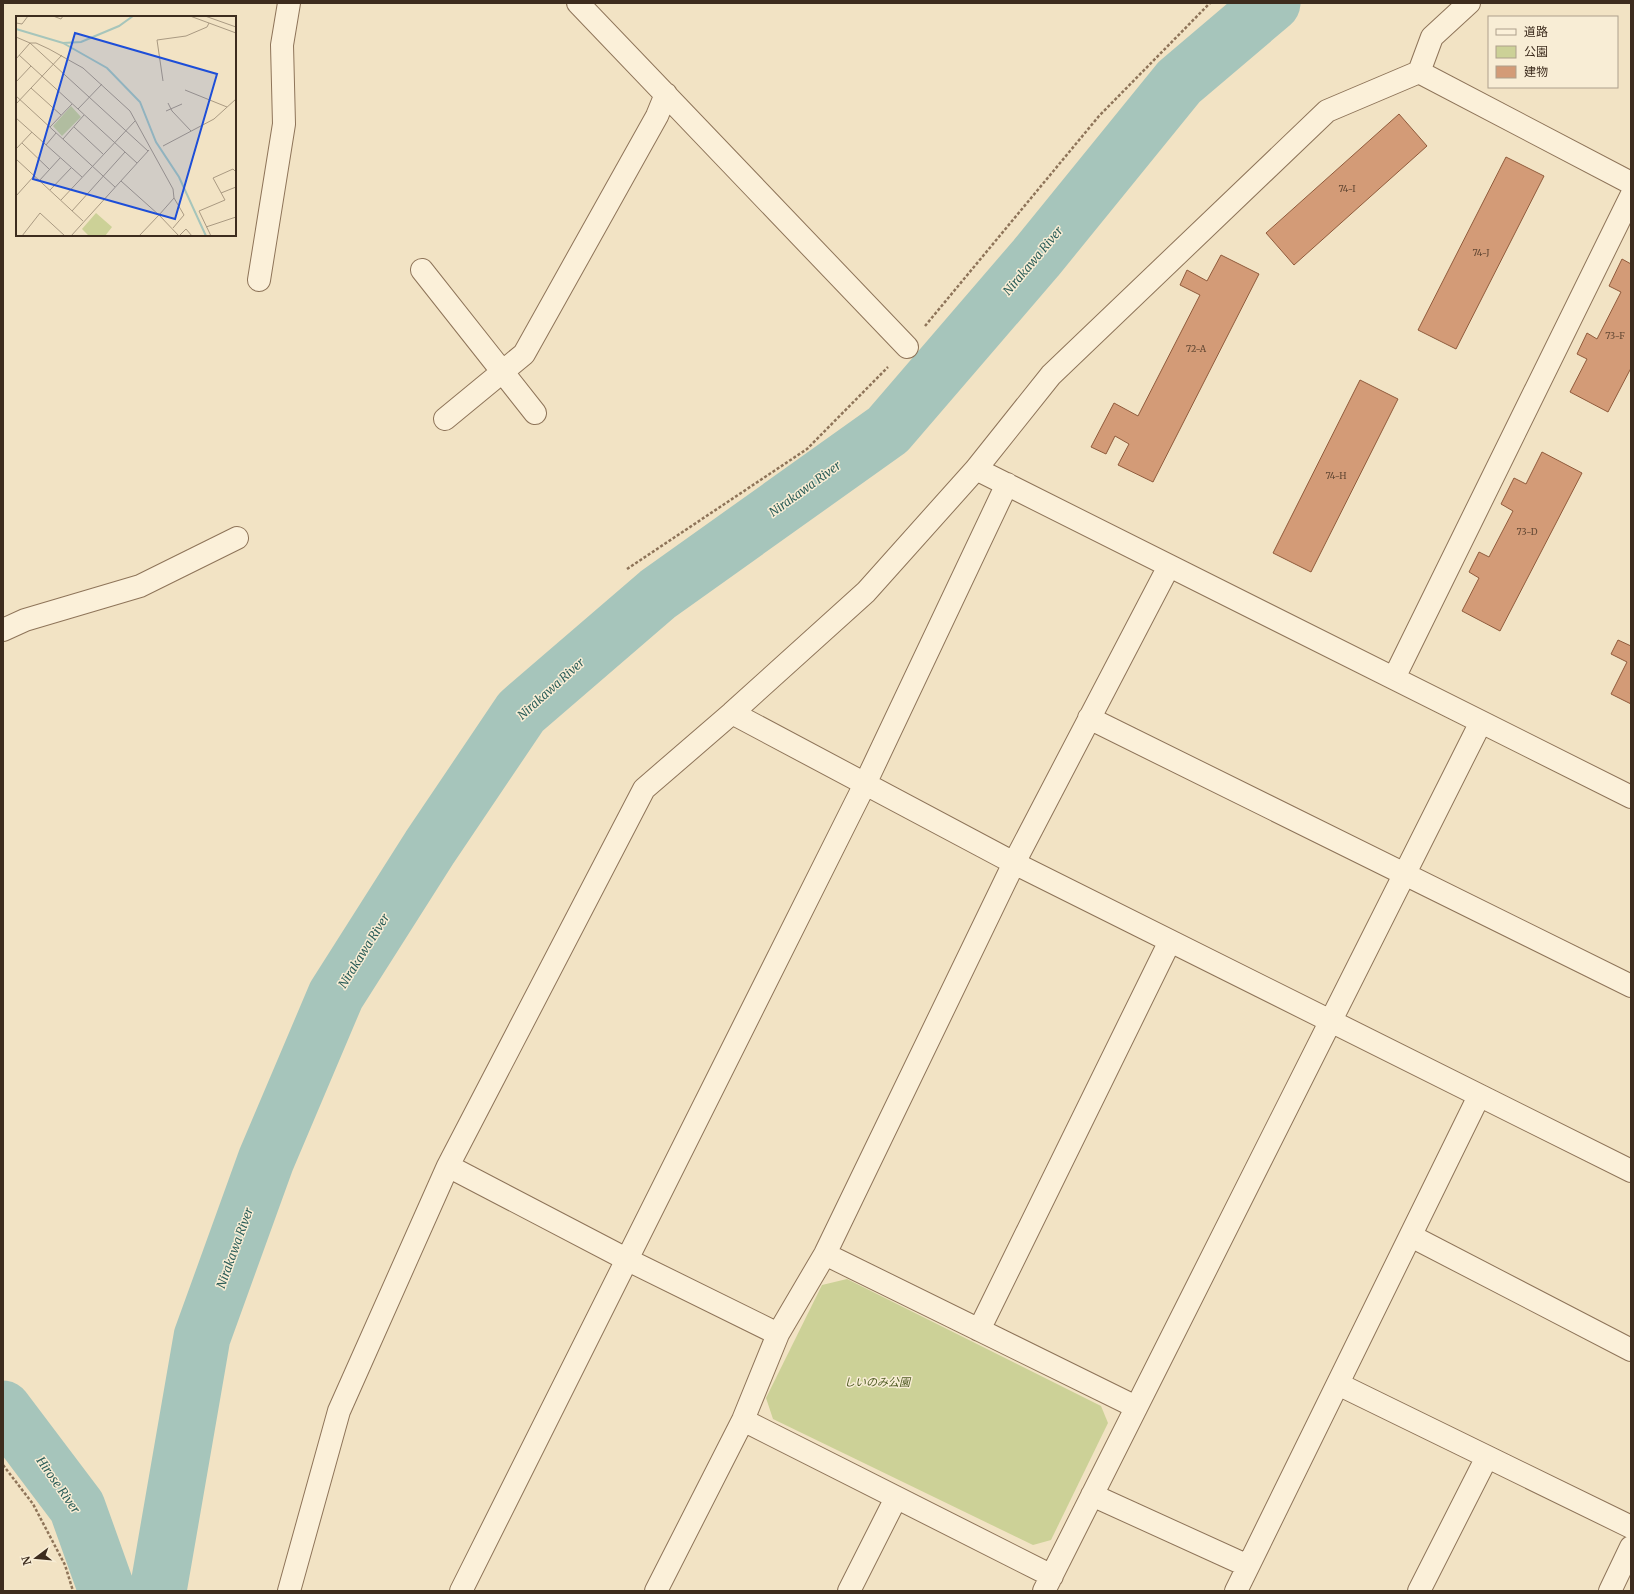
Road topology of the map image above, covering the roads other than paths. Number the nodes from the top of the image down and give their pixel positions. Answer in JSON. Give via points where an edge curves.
{"nodes":[{"id":1,"x":289,"y":3,"type":"edge"},
{"id":2,"x":578,"y":3,"type":"edge"},
{"id":3,"x":1469,"y":3,"type":"edge"},
{"id":4,"x":1419,"y":72,"type":"junction"},
{"id":5,"x":666,"y":94,"type":"junction"},
{"id":6,"x":1631,"y":183,"type":"edge"},
{"id":7,"x":1631,"y":196,"type":"edge"},
{"id":8,"x":422,"y":270,"type":"dead end"},
{"id":9,"x":259,"y":280,"type":"dead end"},
{"id":10,"x":907,"y":347,"type":"road end"},
{"id":11,"x":502,"y":371,"type":"junction"},
{"id":12,"x":536,"y":413,"type":"dead end"},
{"id":13,"x":445,"y":419,"type":"dead end"},
{"id":14,"x":976,"y":469,"type":"junction"},
{"id":15,"x":1006,"y":484,"type":"junction"},
{"id":16,"x":237,"y":538,"type":"dead end"},
{"id":17,"x":1169,"y":566,"type":"junction"},
{"id":18,"x":3,"y":630,"type":"edge"},
{"id":19,"x":1394,"y":678,"type":"junction"},
{"id":20,"x":732,"y":714,"type":"junction"},
{"id":21,"x":1089,"y":718,"type":"junction"},
{"id":22,"x":1481,"y":722,"type":"junction"},
{"id":23,"x":865,"y":784,"type":"junction"},
{"id":24,"x":1631,"y":797,"type":"edge"},
{"id":25,"x":1014,"y":863,"type":"junction"},
{"id":26,"x":1404,"y":874,"type":"junction"},
{"id":27,"x":1170,"y":941,"type":"junction"},
{"id":28,"x":1631,"y":986,"type":"edge"},
{"id":29,"x":1330,"y":1022,"type":"junction"},
{"id":30,"x":1479,"y":1096,"type":"junction"},
{"id":31,"x":448,"y":1166,"type":"junction"},
{"id":32,"x":1631,"y":1171,"type":"edge"},
{"id":33,"x":1411,"y":1236,"type":"junction"},
{"id":34,"x":825,"y":1254,"type":"junction"},
{"id":35,"x":628,"y":1260,"type":"junction"},
{"id":36,"x":980,"y":1330,"type":"junction"},
{"id":37,"x":778,"y":1334,"type":"junction"},
{"id":38,"x":1631,"y":1350,"type":"edge"},
{"id":39,"x":1338,"y":1384,"type":"junction"},
{"id":40,"x":1136,"y":1407,"type":"junction"},
{"id":41,"x":743,"y":1420,"type":"junction"},
{"id":42,"x":1487,"y":1457,"type":"junction"},
{"id":43,"x":1092,"y":1495,"type":"junction"},
{"id":44,"x":896,"y":1498,"type":"junction"},
{"id":45,"x":1631,"y":1527,"type":"edge"},
{"id":46,"x":1631,"y":1546,"type":"edge"},
{"id":47,"x":1248,"y":1566,"type":"junction"},
{"id":48,"x":1048,"y":1584,"type":"edge"},
{"id":49,"x":289,"y":1591,"type":"edge"},
{"id":50,"x":461,"y":1591,"type":"edge"},
{"id":51,"x":656,"y":1591,"type":"edge"},
{"id":52,"x":849,"y":1591,"type":"edge"},
{"id":53,"x":1236,"y":1591,"type":"edge"},
{"id":54,"x":1419,"y":1591,"type":"edge"},
{"id":55,"x":1610,"y":1591,"type":"edge"}],
"edges":[{"from":1,"to":9,"type":"street","via":[[282,46],[284,124]]},
{"from":2,"to":5,"type":"street"},
{"from":3,"to":4,"type":"street","via":[[1432,37]]},
{"from":4,"to":6,"type":"street"},
{"from":4,"to":14,"type":"street","via":[[1327,112],[1051,375]]},
{"from":5,"to":10,"type":"street"},
{"from":5,"to":11,"type":"street","via":[[657,116],[524,354]]},
{"from":7,"to":19,"type":"street"},
{"from":8,"to":11,"type":"street"},
{"from":11,"to":12,"type":"street"},
{"from":11,"to":13,"type":"street"},
{"from":14,"to":15,"type":"street"},
{"from":14,"to":20,"type":"street","via":[[866,592]]},
{"from":15,"to":17,"type":"street"},
{"from":15,"to":23,"type":"street"},
{"from":16,"to":18,"type":"street","via":[[140,586],[25,620]]},
{"from":17,"to":19,"type":"street"},
{"from":17,"to":21,"type":"street"},
{"from":19,"to":22,"type":"street"},
{"from":20,"to":23,"type":"street"},
{"from":20,"to":31,"type":"street","via":[[644,789]]},
{"from":21,"to":25,"type":"street"},
{"from":21,"to":26,"type":"street"},
{"from":22,"to":24,"type":"street"},
{"from":22,"to":26,"type":"street"},
{"from":23,"to":25,"type":"street"},
{"from":23,"to":35,"type":"street"},
{"from":25,"to":27,"type":"street"},
{"from":25,"to":34,"type":"street"},
{"from":26,"to":28,"type":"street"},
{"from":26,"to":29,"type":"street"},
{"from":27,"to":29,"type":"street"},
{"from":27,"to":36,"type":"street"},
{"from":29,"to":30,"type":"street"},
{"from":29,"to":40,"type":"street"},
{"from":30,"to":32,"type":"street"},
{"from":30,"to":33,"type":"street"},
{"from":31,"to":35,"type":"street"},
{"from":31,"to":49,"type":"street","via":[[340,1411]]},
{"from":33,"to":38,"type":"street"},
{"from":33,"to":39,"type":"street"},
{"from":34,"to":36,"type":"street"},
{"from":34,"to":37,"type":"street"},
{"from":35,"to":37,"type":"street"},
{"from":35,"to":50,"type":"street"},
{"from":36,"to":40,"type":"street"},
{"from":37,"to":41,"type":"street"},
{"from":39,"to":42,"type":"street"},
{"from":39,"to":47,"type":"street"},
{"from":40,"to":43,"type":"street"},
{"from":41,"to":44,"type":"street"},
{"from":41,"to":51,"type":"street"},
{"from":42,"to":45,"type":"street"},
{"from":42,"to":54,"type":"street"},
{"from":43,"to":47,"type":"street"},
{"from":43,"to":48,"type":"street"},
{"from":44,"to":48,"type":"street"},
{"from":44,"to":52,"type":"street"},
{"from":46,"to":55,"type":"street"},
{"from":47,"to":53,"type":"street"}]}
